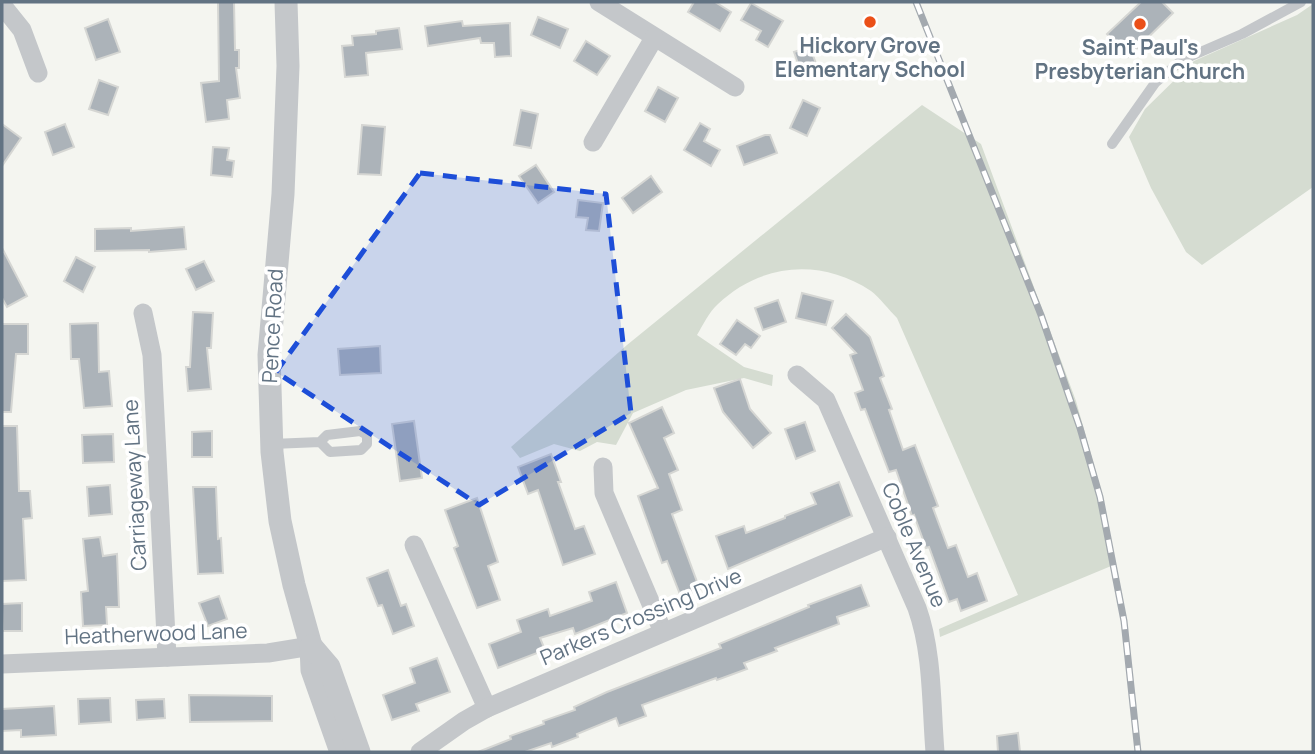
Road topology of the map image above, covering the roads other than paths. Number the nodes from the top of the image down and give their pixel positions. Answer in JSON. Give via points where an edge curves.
{"nodes":[{"id":1,"x":286,"y":2,"type":"edge"},
{"id":2,"x":599,"y":2,"type":"edge"},
{"id":3,"x":1301,"y":2,"type":"edge"},
{"id":4,"x":2,"y":5,"type":"edge"},
{"id":5,"x":654,"y":38,"type":"junction"},
{"id":6,"x":38,"y":73,"type":"dead end"},
{"id":7,"x":735,"y":88,"type":"dead end"},
{"id":8,"x":593,"y":142,"type":"dead end"},
{"id":9,"x":1112,"y":144,"type":"dead end"},
{"id":10,"x":143,"y":313,"type":"dead end"},
{"id":11,"x":797,"y":375,"type":"dead end"},
{"id":12,"x":320,"y":442,"type":"dead end"},
{"id":13,"x":271,"y":444,"type":"junction"},
{"id":14,"x":603,"y":467,"type":"dead end"},
{"id":15,"x":887,"y":537,"type":"junction"},
{"id":16,"x":414,"y":545,"type":"dead end"},
{"id":17,"x":663,"y":632,"type":"junction"},
{"id":18,"x":312,"y":646,"type":"junction"},
{"id":19,"x":167,"y":657,"type":"junction"},
{"id":20,"x":2,"y":664,"type":"edge"},
{"id":21,"x":486,"y":708,"type":"junction"},
{"id":22,"x":341,"y":752,"type":"edge"},
{"id":23,"x":359,"y":752,"type":"edge"},
{"id":24,"x":420,"y":752,"type":"edge"},
{"id":25,"x":935,"y":752,"type":"edge"}],
"edges":[{"from":1,"to":13,"type":"street","name":"Pence Road","via":[[288,66],[270,355]]},
{"from":2,"to":5,"type":"street"},
{"from":3,"to":9,"type":"lane","via":[[1182,60],[1155,83]]},
{"from":4,"to":6,"type":"street","via":[[22,30]]},
{"from":5,"to":7,"type":"street"},
{"from":5,"to":8,"type":"street"},
{"from":10,"to":19,"type":"street","name":"Carriageway Lane","via":[[152,355]]},
{"from":11,"to":15,"type":"street","name":"Coble Avenue","via":[[826,400]]},
{"from":12,"to":13,"type":"lane"},
{"from":13,"to":18,"type":"street","name":"Pence Road","via":[[280,521]]},
{"from":14,"to":17,"type":"street","via":[[604,493]]},
{"from":15,"to":17,"type":"street","name":"Parkers Crossing Drive"},
{"from":15,"to":25,"type":"street","name":"Coble Avenue","via":[[925,629]]},
{"from":16,"to":21,"type":"street"},
{"from":17,"to":21,"type":"street","name":"Parkers Crossing Drive"},
{"from":18,"to":19,"type":"street","name":"Heatherwood Lane","via":[[268,653]]},
{"from":18,"to":22,"type":"street","name":"Pence Road","via":[[313,670]]},
{"from":18,"to":23,"type":"street","name":"Pence Road","via":[[329,667]]},
{"from":19,"to":20,"type":"street","name":"Heatherwood Lane"},
{"from":21,"to":24,"type":"street","name":"Parkers Crossing Drive"}]}
